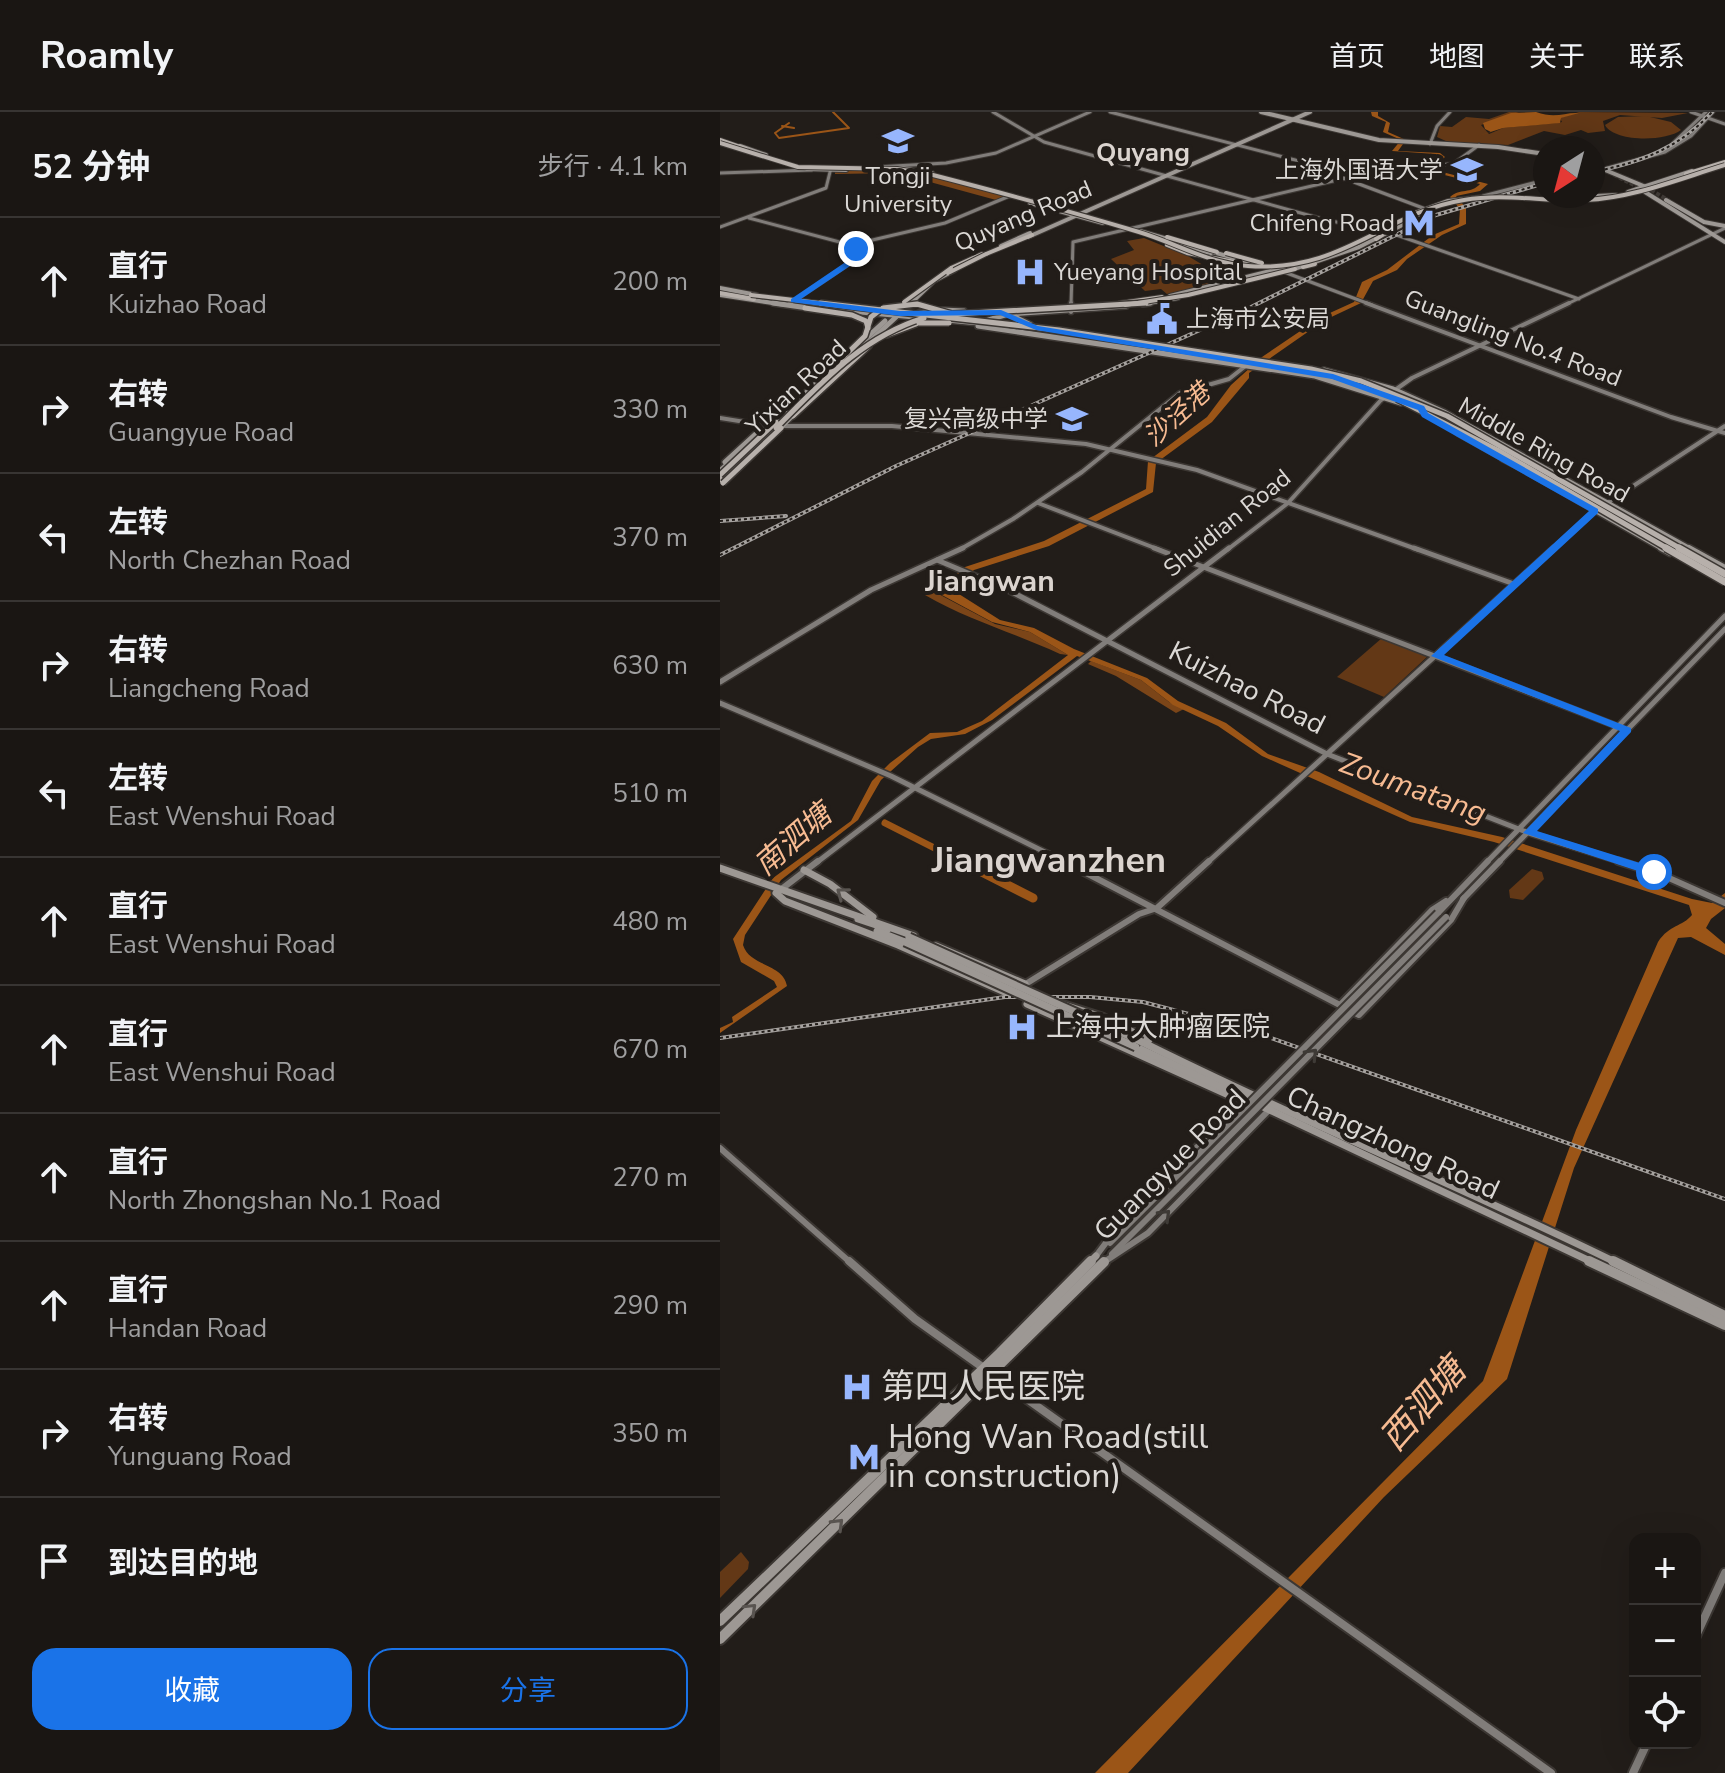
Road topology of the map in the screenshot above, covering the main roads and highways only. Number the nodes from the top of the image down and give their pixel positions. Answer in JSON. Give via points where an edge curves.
{"nodes":[{"id":1,"x":1261,"y":112,"type":"edge"},
{"id":2,"x":1267,"y":112,"type":"edge"},
{"id":3,"x":1309,"y":112,"type":"edge"},
{"id":4,"x":1293,"y":119,"type":"junction"},
{"id":5,"x":720,"y":142,"type":"edge"},
{"id":6,"x":1480,"y":146,"type":"junction"},
{"id":7,"x":1500,"y":146,"type":"junction"},
{"id":8,"x":1533,"y":150,"type":"edge"},
{"id":9,"x":1533,"y":150,"type":"edge"},
{"id":10,"x":1533,"y":151,"type":"edge"},
{"id":11,"x":1725,"y":164,"type":"edge"},
{"id":12,"x":830,"y":169,"type":"junction"},
{"id":13,"x":1605,"y":172,"type":"edge"},
{"id":14,"x":939,"y":175,"type":"junction"},
{"id":15,"x":1687,"y":176,"type":"junction"},
{"id":16,"x":1671,"y":183,"type":"junction"},
{"id":17,"x":1646,"y":189,"type":"junction"},
{"id":18,"x":1010,"y":196,"type":"junction"},
{"id":19,"x":1486,"y":197,"type":"junction"},
{"id":20,"x":1656,"y":197,"type":"tunnel mouth"},
{"id":21,"x":1666,"y":200,"type":"junction"},
{"id":22,"x":1450,"y":202,"type":"junction"},
{"id":23,"x":1673,"y":208,"type":"junction"},
{"id":24,"x":1424,"y":210,"type":"junction"},
{"id":25,"x":1688,"y":213,"type":"dead end"},
{"id":26,"x":1076,"y":214,"type":"junction"},
{"id":27,"x":1111,"y":223,"type":"junction"},
{"id":28,"x":1725,"y":227,"type":"edge"},
{"id":29,"x":1138,"y":229,"type":"junction"},
{"id":30,"x":1390,"y":231,"type":"junction"},
{"id":31,"x":1381,"y":233,"type":"junction"},
{"id":32,"x":1713,"y":233,"type":"junction"},
{"id":33,"x":1032,"y":235,"type":"junction"},
{"id":34,"x":1155,"y":235,"type":"junction"},
{"id":35,"x":1169,"y":237,"type":"junction"},
{"id":36,"x":1725,"y":240,"type":"edge"},
{"id":37,"x":993,"y":249,"type":"junction"},
{"id":38,"x":1325,"y":256,"type":"junction"},
{"id":39,"x":1244,"y":262,"type":"junction"},
{"id":40,"x":1259,"y":264,"type":"junction"},
{"id":41,"x":1303,"y":267,"type":"joint"},
{"id":42,"x":1277,"y":273,"type":"junction"},
{"id":43,"x":1235,"y":285,"type":"junction"},
{"id":44,"x":720,"y":292,"type":"edge"},
{"id":45,"x":920,"y":295,"type":"junction"},
{"id":46,"x":750,"y":298,"type":"junction"},
{"id":47,"x":1169,"y":299,"type":"junction"},
{"id":48,"x":906,"y":302,"type":"junction"},
{"id":49,"x":790,"y":303,"type":"junction"},
{"id":50,"x":806,"y":306,"type":"junction"},
{"id":51,"x":839,"y":306,"type":"junction"},
{"id":52,"x":848,"y":306,"type":"junction"},
{"id":53,"x":880,"y":309,"type":"junction"},
{"id":54,"x":1062,"y":309,"type":"junction"},
{"id":55,"x":1023,"y":310,"type":"junction"},
{"id":56,"x":964,"y":311,"type":"junction"},
{"id":57,"x":851,"y":312,"type":"junction"},
{"id":58,"x":939,"y":312,"type":"junction"},
{"id":59,"x":1003,"y":312,"type":"junction"},
{"id":60,"x":950,"y":313,"type":"junction"},
{"id":61,"x":1033,"y":313,"type":"junction"},
{"id":62,"x":896,"y":314,"type":"junction"},
{"id":63,"x":919,"y":318,"type":"junction"},
{"id":64,"x":933,"y":321,"type":"junction"},
{"id":65,"x":966,"y":322,"type":"junction"},
{"id":66,"x":905,"y":323,"type":"junction"},
{"id":67,"x":1022,"y":323,"type":"junction"},
{"id":68,"x":977,"y":324,"type":"junction"},
{"id":69,"x":888,"y":328,"type":"junction"},
{"id":70,"x":1059,"y":330,"type":"junction"},
{"id":71,"x":870,"y":333,"type":"junction"},
{"id":72,"x":1046,"y":333,"type":"junction"},
{"id":73,"x":878,"y":334,"type":"junction"},
{"id":74,"x":1096,"y":335,"type":"junction"},
{"id":75,"x":1103,"y":339,"type":"junction"},
{"id":76,"x":1234,"y":355,"type":"junction"},
{"id":77,"x":1221,"y":358,"type":"junction"},
{"id":78,"x":1228,"y":363,"type":"junction"},
{"id":79,"x":1256,"y":363,"type":"junction"},
{"id":80,"x":1334,"y":374,"type":"junction"},
{"id":81,"x":826,"y":375,"type":"junction"},
{"id":82,"x":1322,"y":375,"type":"junction"},
{"id":83,"x":815,"y":391,"type":"junction"},
{"id":84,"x":1389,"y":393,"type":"junction"},
{"id":85,"x":1421,"y":408,"type":"junction"},
{"id":86,"x":800,"y":410,"type":"junction"},
{"id":87,"x":1425,"y":415,"type":"junction"},
{"id":88,"x":793,"y":416,"type":"junction"},
{"id":89,"x":1440,"y":420,"type":"junction"},
{"id":90,"x":1470,"y":426,"type":"junction"},
{"id":91,"x":776,"y":427,"type":"junction"},
{"id":92,"x":1456,"y":431,"type":"junction"},
{"id":93,"x":1480,"y":437,"type":"junction"},
{"id":94,"x":1528,"y":462,"type":"junction"},
{"id":95,"x":1542,"y":465,"type":"junction"},
{"id":96,"x":1525,"y":470,"type":"junction"},
{"id":97,"x":720,"y":478,"type":"edge"},
{"id":98,"x":1601,"y":506,"type":"junction"},
{"id":99,"x":1637,"y":527,"type":"junction"},
{"id":100,"x":1663,"y":533,"type":"junction"},
{"id":101,"x":1645,"y":539,"type":"junction"},
{"id":102,"x":1701,"y":554,"type":"junction"},
{"id":103,"x":1676,"y":557,"type":"junction"},
{"id":104,"x":1689,"y":558,"type":"junction"},
{"id":105,"x":1711,"y":567,"type":"junction"},
{"id":106,"x":1725,"y":576,"type":"edge"},
{"id":107,"x":720,"y":870,"type":"edge"},
{"id":108,"x":804,"y":870,"type":"road end"},
{"id":109,"x":775,"y":890,"type":"junction"},
{"id":110,"x":799,"y":895,"type":"junction"},
{"id":111,"x":878,"y":921,"type":"junction"},
{"id":112,"x":907,"y":939,"type":"junction"},
{"id":113,"x":1025,"y":984,"type":"road end"},
{"id":114,"x":1007,"y":993,"type":"road end"},
{"id":115,"x":1247,"y":1096,"type":"junction"},
{"id":116,"x":1556,"y":1238,"type":"junction"},
{"id":117,"x":1100,"y":1259,"type":"road end"},
{"id":118,"x":1725,"y":1316,"type":"edge"},
{"id":119,"x":1725,"y":1325,"type":"edge"},
{"id":120,"x":986,"y":1370,"type":"junction"},
{"id":121,"x":720,"y":1621,"type":"edge"},
{"id":122,"x":720,"y":1639,"type":"edge"}],
"edges":[{"from":1,"to":4,"type":"main road"},
{"from":2,"to":4,"type":"main road"},
{"from":3,"to":4,"type":"main road","name":"Quyang Road"},
{"from":4,"to":6,"type":"main road","via":[[1393,141]]},
{"from":4,"to":26,"type":"main road","name":"Quyang Road"},
{"from":5,"to":12,"type":"main road","via":[[791,164]]},
{"from":5,"to":12,"type":"main road","via":[[801,169]]},
{"from":5,"to":14,"type":"highway","bridge":true,"via":[[810,167],[900,168]]},
{"from":5,"to":26,"type":"highway","bridge":true,"via":[[798,167],[929,174]]},
{"from":6,"to":7,"type":"main road"},
{"from":6,"to":10,"type":"main road"},
{"from":7,"to":8,"type":"main road"},
{"from":7,"to":9,"type":"main road"},
{"from":11,"to":15,"type":"highway","bridge":true},
{"from":11,"to":15,"type":"highway","bridge":true},
{"from":11,"to":16,"type":"main road"},
{"from":11,"to":24,"type":"highway","bridge":true,"via":[[1631,193],[1588,199],[1477,197]]},
{"from":11,"to":30,"type":"highway","bridge":true,"via":[[1602,199],[1457,201]]},
{"from":12,"to":14,"type":"main road","via":[[877,167]]},
{"from":12,"to":18,"type":"main road","via":[[910,171]]},
{"from":13,"to":17,"type":"main road"},
{"from":14,"to":18,"type":"main road"},
{"from":14,"to":27,"type":"highway","bridge":true},
{"from":15,"to":16,"type":"highway"},
{"from":15,"to":17,"type":"main road"},
{"from":16,"to":17,"type":"main road"},
{"from":17,"to":19,"type":"main road","via":[[1588,198]]},
{"from":17,"to":19,"type":"main road","via":[[1585,201]]},
{"from":17,"to":21,"type":"main road"},
{"from":17,"to":23,"type":"main road"},
{"from":18,"to":26,"type":"main road"},
{"from":19,"to":22,"type":"main road","bridge":true},
{"from":19,"to":22,"type":"main road","bridge":true},
{"from":20,"to":23,"type":"main road"},
{"from":21,"to":28,"type":"main road","via":[[1704,222]]},
{"from":21,"to":32,"type":"main road"},
{"from":22,"to":24,"type":"main road"},
{"from":22,"to":30,"type":"main road"},
{"from":23,"to":32,"type":"main road"},
{"from":24,"to":31,"type":"main road"},
{"from":24,"to":38,"type":"highway","bridge":true},
{"from":24,"to":55,"type":"highway","bridge":true,"via":[[1355,244],[1204,290],[1138,303]]},
{"from":25,"to":32,"type":"main road"},
{"from":26,"to":29,"type":"main road"},
{"from":26,"to":31,"type":"highway","bridge":true,"via":[[1157,238],[1205,259],[1250,266],[1314,261]]},
{"from":26,"to":33,"type":"main road","name":"Quyang Road"},
{"from":26,"to":37,"type":"main road","name":"Quyang Road"},
{"from":26,"to":39,"type":"main road"},
{"from":26,"to":39,"type":"highway","bridge":true,"via":[[1187,253]]},
{"from":27,"to":38,"type":"highway","bridge":true,"via":[[1231,263],[1283,265]]},
{"from":27,"to":39,"type":"highway","bridge":true},
{"from":29,"to":34,"type":"main road"},
{"from":29,"to":35,"type":"main road"},
{"from":30,"to":31,"type":"highway","bridge":true},
{"from":30,"to":41,"type":"highway","bridge":true,"via":[[1342,256]]},
{"from":31,"to":38,"type":"main road"},
{"from":31,"to":59,"type":"highway","bridge":true,"via":[[1323,261],[1188,295],[1110,307]]},
{"from":32,"to":36,"type":"main road"},
{"from":33,"to":45,"type":"main road","name":"Quyang Road","via":[[939,277]]},
{"from":33,"to":63,"type":"highway","bridge":true,"via":[[950,271],[916,303]]},
{"from":34,"to":35,"type":"main road"},
{"from":34,"to":39,"type":"main road"},
{"from":35,"to":38,"type":"highway","bridge":true,"via":[[1267,263]]},
{"from":37,"to":48,"type":"main road","name":"Quyang Road","via":[[934,275]]},
{"from":37,"to":53,"type":"highway","bridge":true,"via":[[951,268],[912,299]]},
{"from":38,"to":40,"type":"main road"},
{"from":38,"to":42,"type":"main road"},
{"from":39,"to":40,"type":"main road"},
{"from":39,"to":42,"type":"main road"},
{"from":40,"to":42,"type":"main road"},
{"from":41,"to":42,"type":"main road"},
{"from":42,"to":43,"type":"main road"},
{"from":42,"to":43,"type":"main road"},
{"from":42,"to":47,"type":"main road"},
{"from":43,"to":47,"type":"main road"},
{"from":44,"to":46,"type":"highway","name":"Middle Ring Road"},
{"from":44,"to":49,"type":"main road"},
{"from":45,"to":58,"type":"main road","via":[[913,309]]},
{"from":45,"to":62,"type":"main road","name":"Quyang Road"},
{"from":46,"to":49,"type":"main road"},
{"from":46,"to":51,"type":"highway","bridge":true},
{"from":46,"to":70,"type":"highway","name":"Middle Ring Road","bridge":true},
{"from":46,"to":71,"type":"highway","bridge":true,"via":[[852,315],[866,321]]},
{"from":46,"to":72,"type":"highway","name":"Middle Ring Road","bridge":true},
{"from":47,"to":54,"type":"main road","via":[[1128,308]]},
{"from":47,"to":55,"type":"highway","bridge":true},
{"from":47,"to":59,"type":"highway","bridge":true,"via":[[1124,308]]},
{"from":48,"to":53,"type":"main road"},
{"from":48,"to":62,"type":"main road","name":"Quyang Road"},
{"from":49,"to":50,"type":"main road"},
{"from":49,"to":52,"type":"main road"},
{"from":50,"to":51,"type":"main road"},
{"from":50,"to":57,"type":"main road"},
{"from":50,"to":62,"type":"main road"},
{"from":51,"to":52,"type":"main road"},
{"from":51,"to":55,"type":"highway","bridge":true},
{"from":51,"to":62,"type":"main road"},
{"from":51,"to":63,"type":"highway","bridge":true,"via":[[905,308]]},
{"from":52,"to":53,"type":"main road"},
{"from":53,"to":62,"type":"main road"},
{"from":53,"to":70,"type":"highway","bridge":true,"via":[[918,304],[960,316]]},
{"from":53,"to":71,"type":"highway","bridge":true,"via":[[871,317]]},
{"from":54,"to":59,"type":"main road"},
{"from":54,"to":61,"type":"main road"},
{"from":55,"to":81,"type":"highway","bridge":true,"via":[[943,314],[905,322],[870,337]]},
{"from":56,"to":58,"type":"main road"},
{"from":56,"to":59,"type":"main road"},
{"from":56,"to":60,"type":"main road"},
{"from":57,"to":62,"type":"main road"},
{"from":57,"to":71,"type":"main road","via":[[872,323]]},
{"from":58,"to":60,"type":"main road"},
{"from":58,"to":62,"type":"main road"},
{"from":59,"to":60,"type":"main road"},
{"from":59,"to":61,"type":"main road"},
{"from":59,"to":65,"type":"main road"},
{"from":59,"to":67,"type":"main road"},
{"from":59,"to":68,"type":"main road"},
{"from":59,"to":69,"type":"highway","bridge":true,"via":[[936,316]]},
{"from":60,"to":62,"type":"main road"},
{"from":61,"to":67,"type":"main road","via":[[1022,316]]},
{"from":62,"to":63,"type":"main road"},
{"from":62,"to":64,"type":"main road"},
{"from":62,"to":65,"type":"main road"},
{"from":62,"to":69,"type":"main road","name":"Yixian Road"},
{"from":62,"to":71,"type":"main road","name":"Yixian Road"},
{"from":63,"to":64,"type":"main road"},
{"from":63,"to":66,"type":"main road"},
{"from":63,"to":86,"type":"highway","bridge":true,"via":[[915,325],[872,344]]},
{"from":64,"to":68,"type":"main road"},
{"from":65,"to":68,"type":"main road"},
{"from":66,"to":69,"type":"main road"},
{"from":66,"to":73,"type":"main road"},
{"from":67,"to":74,"type":"main road"},
{"from":67,"to":75,"type":"main road"},
{"from":68,"to":77,"type":"main road"},
{"from":68,"to":78,"type":"main road"},
{"from":69,"to":72,"type":"highway","bridge":true,"via":[[931,322]]},
{"from":69,"to":73,"type":"main road","name":"Yixian Road"},
{"from":69,"to":83,"type":"highway","bridge":true},
{"from":70,"to":106,"type":"highway","name":"Middle Ring Road","bridge":true,"via":[[1311,369],[1372,384],[1447,416]]},
{"from":71,"to":81,"type":"highway","bridge":true},
{"from":71,"to":91,"type":"main road","name":"Yixian Road"},
{"from":72,"to":89,"type":"highway","name":"Middle Ring Road","bridge":true,"via":[[1324,376],[1392,397]]},
{"from":73,"to":91,"type":"main road","name":"Yixian Road"},
{"from":74,"to":75,"type":"main road"},
{"from":74,"to":76,"type":"main road"},
{"from":75,"to":77,"type":"main road"},
{"from":76,"to":77,"type":"main road"},
{"from":76,"to":79,"type":"main road"},
{"from":77,"to":78,"type":"main road"},
{"from":77,"to":79,"type":"main road"},
{"from":78,"to":79,"type":"main road"},
{"from":79,"to":80,"type":"main road"},
{"from":79,"to":82,"type":"main road"},
{"from":80,"to":82,"type":"main road"},
{"from":80,"to":84,"type":"main road"},
{"from":81,"to":97,"type":"highway","bridge":true,"via":[[755,438]]},
{"from":82,"to":84,"type":"main road"},
{"from":83,"to":86,"type":"highway","bridge":true},
{"from":83,"to":91,"type":"highway","bridge":true},
{"from":84,"to":85,"type":"main road"},
{"from":84,"to":87,"type":"main road"},
{"from":84,"to":90,"type":"main road"},
{"from":84,"to":93,"type":"main road"},
{"from":85,"to":87,"type":"main road"},
{"from":85,"to":93,"type":"main road"},
{"from":86,"to":88,"type":"highway","bridge":true},
{"from":87,"to":92,"type":"main road"},
{"from":88,"to":91,"type":"highway","bridge":true},
{"from":88,"to":97,"type":"highway","bridge":true},
{"from":89,"to":96,"type":"highway","bridge":true},
{"from":89,"to":106,"type":"highway","name":"Middle Ring Road","bridge":true},
{"from":90,"to":93,"type":"main road"},
{"from":90,"to":95,"type":"main road"},
{"from":91,"to":97,"type":"highway","bridge":true},
{"from":91,"to":97,"type":"main road","via":[[760,430]]},
{"from":92,"to":93,"type":"main road"},
{"from":92,"to":96,"type":"main road"},
{"from":93,"to":94,"type":"main road"},
{"from":93,"to":98,"type":"main road"},
{"from":94,"to":95,"type":"main road"},
{"from":94,"to":98,"type":"main road"},
{"from":95,"to":98,"type":"main road"},
{"from":96,"to":98,"type":"main road"},
{"from":98,"to":99,"type":"main road"},
{"from":98,"to":100,"type":"main road"},
{"from":98,"to":101,"type":"main road"},
{"from":99,"to":100,"type":"main road"},
{"from":99,"to":101,"type":"main road"},
{"from":99,"to":104,"type":"main road"},
{"from":99,"to":105,"type":"main road"},
{"from":100,"to":102,"type":"main road"},
{"from":101,"to":103,"type":"main road"},
{"from":102,"to":105,"type":"main road"},
{"from":102,"to":106,"type":"main road"},
{"from":103,"to":104,"type":"main road"},
{"from":103,"to":106,"type":"main road"},
{"from":104,"to":106,"type":"main road"},
{"from":105,"to":106,"type":"main road"},
{"from":107,"to":109,"type":"main road","name":"Changzhong Road"},
{"from":111,"to":108,"type":"main road","one_way":true},
{"from":109,"to":110,"type":"main road","name":"Changzhong Road"},
{"from":109,"to":112,"type":"main road","name":"Changzhong Road"},
{"from":109,"to":114,"type":"main road","name":"Changzhong Road","via":[[785,901]]},
{"from":110,"to":111,"type":"main road","name":"Changzhong Road"},
{"from":110,"to":112,"type":"main road","name":"Changzhong Road"},
{"from":111,"to":113,"type":"main road","name":"Changzhong Road"},
{"from":112,"to":115,"type":"main road","name":"Changzhong Road","bridge":true},
{"from":115,"to":115,"type":"main road","name":"Changzhong Road","via":[[1220,1093],[1027,1004],[1066,1005],[1102,1017]]},
{"from":115,"to":116,"type":"main road","name":"Changzhong Road"},
{"from":116,"to":118,"type":"main road","name":"Changzhong Road"},
{"from":116,"to":119,"type":"main road","name":"Changzhong Road"},
{"from":117,"to":120,"type":"main road"},
{"from":120,"to":121,"type":"main road"},
{"from":122,"to":120,"type":"main road","one_way":true}]}
